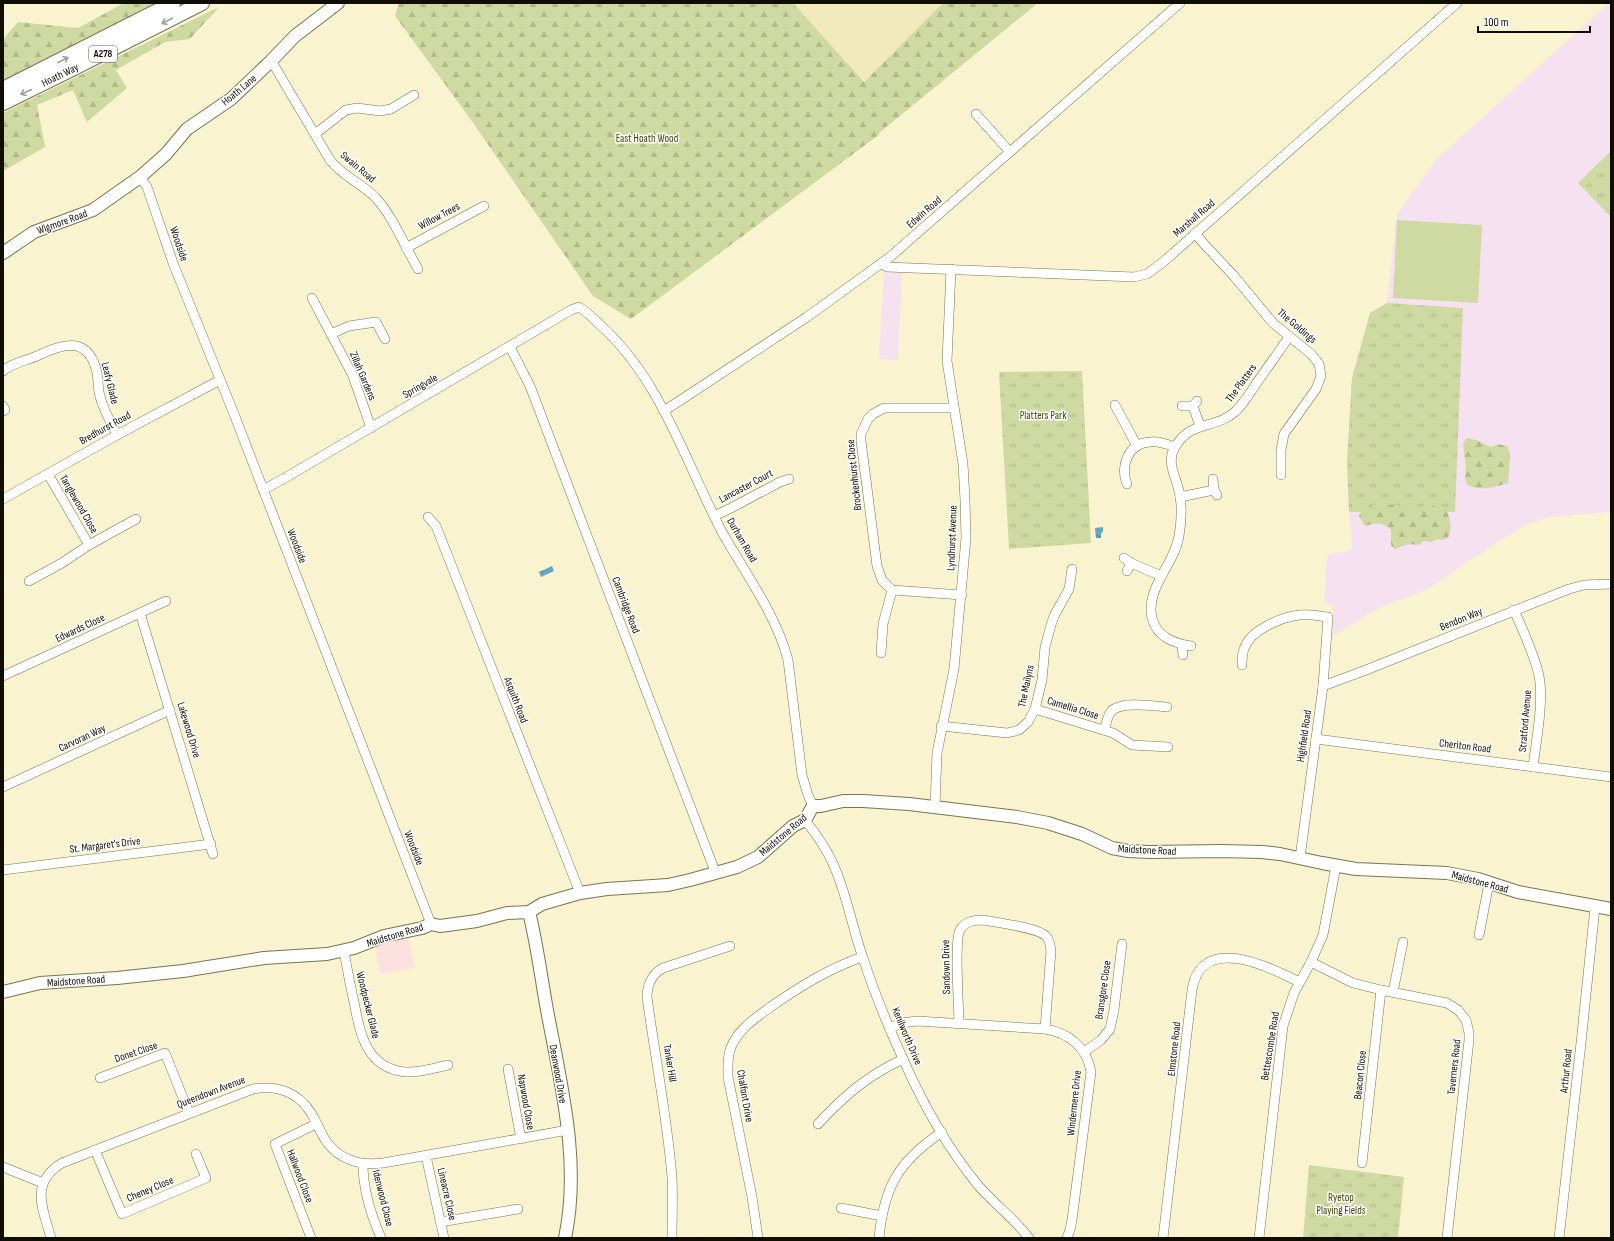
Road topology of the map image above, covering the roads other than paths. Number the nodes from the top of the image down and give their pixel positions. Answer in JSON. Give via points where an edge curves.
{"nodes":[{"id":1,"x":173,"y":3,"type":"edge"},
{"id":2,"x":202,"y":3,"type":"edge"},
{"id":3,"x":338,"y":3,"type":"edge"},
{"id":4,"x":1180,"y":3,"type":"edge"},
{"id":5,"x":1457,"y":3,"type":"edge"},
{"id":6,"x":270,"y":62,"type":"junction"},
{"id":7,"x":3,"y":89,"type":"edge"},
{"id":8,"x":414,"y":95,"type":"dead end"},
{"id":9,"x":3,"y":103,"type":"edge"},
{"id":10,"x":976,"y":114,"type":"dead end"},
{"id":11,"x":315,"y":134,"type":"junction"},
{"id":12,"x":1010,"y":152,"type":"junction"},
{"id":13,"x":140,"y":177,"type":"junction"},
{"id":14,"x":484,"y":206,"type":"dead end"},
{"id":15,"x":1195,"y":233,"type":"junction"},
{"id":16,"x":406,"y":248,"type":"junction"},
{"id":17,"x":3,"y":253,"type":"edge"},
{"id":18,"x":882,"y":264,"type":"junction"},
{"id":19,"x":951,"y":269,"type":"junction"},
{"id":20,"x":418,"y":270,"type":"dead end"},
{"id":21,"x":312,"y":298,"type":"dead end"},
{"id":22,"x":588,"y":314,"type":"joint"},
{"id":23,"x":331,"y":334,"type":"junction"},
{"id":24,"x":1289,"y":337,"type":"junction"},
{"id":25,"x":385,"y":339,"type":"dead end"},
{"id":26,"x":510,"y":347,"type":"junction"},
{"id":27,"x":3,"y":371,"type":"edge"},
{"id":28,"x":220,"y":380,"type":"junction"},
{"id":29,"x":1115,"y":405,"type":"dead end"},
{"id":30,"x":3,"y":406,"type":"edge"},
{"id":31,"x":1182,"y":406,"type":"dead end"},
{"id":32,"x":954,"y":408,"type":"junction"},
{"id":33,"x":3,"y":410,"type":"edge"},
{"id":34,"x":664,"y":411,"type":"junction"},
{"id":35,"x":1200,"y":426,"type":"junction"},
{"id":36,"x":371,"y":428,"type":"junction"},
{"id":37,"x":117,"y":435,"type":"junction"},
{"id":38,"x":1137,"y":446,"type":"junction"},
{"id":39,"x":1175,"y":448,"type":"junction"},
{"id":40,"x":48,"y":474,"type":"junction"},
{"id":41,"x":1281,"y":475,"type":"dead end"},
{"id":42,"x":789,"y":479,"type":"dead end"},
{"id":43,"x":1213,"y":479,"type":"dead end"},
{"id":44,"x":1127,"y":484,"type":"dead end"},
{"id":45,"x":263,"y":490,"type":"junction"},
{"id":46,"x":1180,"y":497,"type":"junction"},
{"id":47,"x":3,"y":499,"type":"edge"},
{"id":48,"x":714,"y":516,"type":"junction"},
{"id":49,"x":428,"y":517,"type":"dead end"},
{"id":50,"x":136,"y":519,"type":"dead end"},
{"id":51,"x":89,"y":546,"type":"junction"},
{"id":52,"x":1127,"y":564,"type":"dead end"},
{"id":53,"x":1072,"y":569,"type":"dead end"},
{"id":54,"x":1161,"y":576,"type":"junction"},
{"id":55,"x":29,"y":581,"type":"dead end"},
{"id":56,"x":1611,"y":584,"type":"edge"},
{"id":57,"x":892,"y":590,"type":"junction"},
{"id":58,"x":962,"y":595,"type":"junction"},
{"id":59,"x":166,"y":601,"type":"dead end"},
{"id":60,"x":1514,"y":610,"type":"junction"},
{"id":61,"x":140,"y":613,"type":"junction"},
{"id":62,"x":881,"y":653,"type":"dead end"},
{"id":63,"x":1183,"y":655,"type":"dead end"},
{"id":64,"x":1242,"y":665,"type":"dead end"},
{"id":65,"x":3,"y":676,"type":"edge"},
{"id":66,"x":1323,"y":686,"type":"junction"},
{"id":67,"x":1167,"y":707,"type":"dead end"},
{"id":68,"x":1035,"y":709,"type":"junction"},
{"id":69,"x":170,"y":710,"type":"junction"},
{"id":70,"x":942,"y":726,"type":"junction"},
{"id":71,"x":1104,"y":730,"type":"junction"},
{"id":72,"x":1316,"y":739,"type":"junction"},
{"id":73,"x":1168,"y":747,"type":"dead end"},
{"id":74,"x":1533,"y":767,"type":"junction"},
{"id":75,"x":1611,"y":777,"type":"edge"},
{"id":76,"x":3,"y":787,"type":"edge"},
{"id":77,"x":813,"y":806,"type":"junction"},
{"id":78,"x":935,"y":807,"type":"junction"},
{"id":79,"x":805,"y":820,"type":"junction"},
{"id":80,"x":211,"y":844,"type":"junction"},
{"id":81,"x":213,"y":854,"type":"dead end"},
{"id":82,"x":1300,"y":858,"type":"junction"},
{"id":83,"x":1336,"y":866,"type":"junction"},
{"id":84,"x":3,"y":870,"type":"edge"},
{"id":85,"x":716,"y":874,"type":"junction"},
{"id":86,"x":1490,"y":883,"type":"junction"},
{"id":87,"x":580,"y":893,"type":"junction"},
{"id":88,"x":1595,"y":907,"type":"junction"},
{"id":89,"x":1611,"y":909,"type":"edge"},
{"id":90,"x":529,"y":912,"type":"junction"},
{"id":91,"x":430,"y":924,"type":"junction"},
{"id":92,"x":1479,"y":935,"type":"dead end"},
{"id":93,"x":1403,"y":942,"type":"dead end"},
{"id":94,"x":1122,"y":944,"type":"dead end"},
{"id":95,"x":730,"y":946,"type":"dead end"},
{"id":96,"x":344,"y":951,"type":"junction"},
{"id":97,"x":862,"y":957,"type":"junction"},
{"id":98,"x":1311,"y":962,"type":"junction"},
{"id":99,"x":1299,"y":982,"type":"junction"},
{"id":100,"x":1382,"y":990,"type":"junction"},
{"id":101,"x":3,"y":992,"type":"edge"},
{"id":102,"x":1393,"y":992,"type":"junction"},
{"id":103,"x":959,"y":1024,"type":"junction"},
{"id":104,"x":890,"y":1028,"type":"junction"},
{"id":105,"x":1045,"y":1030,"type":"junction"},
{"id":106,"x":1084,"y":1052,"type":"junction"},
{"id":107,"x":903,"y":1059,"type":"junction"},
{"id":108,"x":448,"y":1065,"type":"dead end"},
{"id":109,"x":508,"y":1069,"type":"dead end"},
{"id":110,"x":100,"y":1078,"type":"dead end"},
{"id":111,"x":189,"y":1113,"type":"junction"},
{"id":112,"x":316,"y":1124,"type":"junction"},
{"id":113,"x":818,"y":1124,"type":"dead end"},
{"id":114,"x":568,"y":1130,"type":"junction"},
{"id":115,"x":942,"y":1132,"type":"junction"},
{"id":116,"x":520,"y":1139,"type":"junction"},
{"id":117,"x":95,"y":1150,"type":"junction"},
{"id":118,"x":196,"y":1154,"type":"dead end"},
{"id":119,"x":426,"y":1156,"type":"junction"},
{"id":120,"x":1362,"y":1163,"type":"dead end"},
{"id":121,"x":363,"y":1164,"type":"junction"},
{"id":122,"x":3,"y":1167,"type":"edge"},
{"id":123,"x":43,"y":1183,"type":"junction"},
{"id":124,"x":841,"y":1208,"type":"dead end"},
{"id":125,"x":518,"y":1209,"type":"dead end"},
{"id":126,"x":882,"y":1216,"type":"junction"},
{"id":127,"x":440,"y":1222,"type":"junction"},
{"id":128,"x":52,"y":1238,"type":"edge"},
{"id":129,"x":311,"y":1238,"type":"edge"},
{"id":130,"x":381,"y":1238,"type":"edge"},
{"id":131,"x":444,"y":1238,"type":"edge"},
{"id":132,"x":565,"y":1238,"type":"edge"},
{"id":133,"x":672,"y":1238,"type":"edge"},
{"id":134,"x":758,"y":1238,"type":"edge"},
{"id":135,"x":879,"y":1238,"type":"edge"},
{"id":136,"x":1029,"y":1238,"type":"edge"},
{"id":137,"x":1067,"y":1238,"type":"edge"},
{"id":138,"x":1163,"y":1238,"type":"edge"},
{"id":139,"x":1259,"y":1238,"type":"edge"},
{"id":140,"x":1447,"y":1238,"type":"edge"},
{"id":141,"x":1559,"y":1238,"type":"edge"}],
"edges":[{"from":7,"to":1,"type":"main road","name":"Hoath Way","number":"A278","one_way":true},
{"from":2,"to":9,"type":"main road","name":"Hoath Way","number":"A278","one_way":true},
{"from":3,"to":6,"type":"street","name":"Hoath Lane","via":[[295,36]]},
{"from":4,"to":12,"type":"street","name":"Edwin Road"},
{"from":5,"to":15,"type":"street","name":"Marshall Road"},
{"from":6,"to":11,"type":"street","name":"Swain Road"},
{"from":6,"to":13,"type":"street","name":"Hoath Lane","via":[[231,99],[187,129],[166,154]]},
{"from":8,"to":11,"type":"street","via":[[391,109],[346,110]]},
{"from":10,"to":12,"type":"street"},
{"from":11,"to":16,"type":"street","name":"Swain Road","via":[[335,167],[375,197]]},
{"from":12,"to":18,"type":"street","name":"Edwin Road"},
{"from":13,"to":17,"type":"street","name":"Wigmore Road","via":[[93,210],[34,232]]},
{"from":13,"to":28,"type":"street","name":"Woodside","via":[[148,188],[173,263]]},
{"from":14,"to":16,"type":"street","name":"Willow Trees"},
{"from":15,"to":19,"type":"street","name":"Marshall Road","via":[[1162,263],[1142,276]]},
{"from":15,"to":24,"type":"street","name":"The Goldings","via":[[1273,323]]},
{"from":16,"to":20,"type":"street","name":"Swain Road"},
{"from":18,"to":19,"type":"street","name":"Marshall Road","via":[[887,267]]},
{"from":18,"to":34,"type":"street","name":"Edwin Road","via":[[807,317]]},
{"from":19,"to":32,"type":"street","name":"Lyndhurst Avenue","via":[[947,361]]},
{"from":21,"to":23,"type":"street","name":"Zillah Gardens"},
{"from":22,"to":26,"type":"street","name":"Springvale","via":[[579,307],[576,308]]},
{"from":22,"to":34,"type":"street","name":"Durham Road","via":[[612,335],[624,350]]},
{"from":23,"to":25,"type":"street","via":[[349,326],[376,322]]},
{"from":23,"to":36,"type":"street","name":"Zillah Gardens","via":[[353,376]]},
{"from":24,"to":35,"type":"street","name":"The Platters","via":[[1236,410],[1218,423]]},
{"from":24,"to":41,"type":"street","name":"The Goldings","via":[[1316,359],[1321,376],[1316,389],[1284,434]]},
{"from":26,"to":36,"type":"street","name":"Springvale"},
{"from":26,"to":85,"type":"street","name":"Cambridge Road","via":[[530,386]]},
{"from":27,"to":37,"type":"street","name":"Leafy Glade","via":[[63,345],[75,346],[85,351],[97,369],[103,407]]},
{"from":28,"to":37,"type":"street","name":"Bredhurst Road"},
{"from":28,"to":45,"type":"street","name":"Woodside"},
{"from":29,"to":38,"type":"street"},
{"from":30,"to":33,"type":"street"},
{"from":31,"to":35,"type":"street","via":[[1195,404]]},
{"from":32,"to":57,"type":"street","name":"Brockenhurst Close","via":[[884,408],[873,414],[863,428],[861,441],[877,566],[882,580]]},
{"from":32,"to":58,"type":"street","name":"Lyndhurst Avenue","via":[[966,500]]},
{"from":34,"to":48,"type":"street","name":"Durham Road"},
{"from":35,"to":39,"type":"street","name":"The Platters","via":[[1190,431]]},
{"from":36,"to":45,"type":"street","name":"Springvale"},
{"from":37,"to":40,"type":"street","name":"Bredhurst Road"},
{"from":38,"to":39,"type":"street","via":[[1154,442]]},
{"from":38,"to":44,"type":"street","via":[[1124,464]]},
{"from":39,"to":46,"type":"street","via":[[1171,467]]},
{"from":40,"to":47,"type":"street","name":"Bredhurst Road"},
{"from":40,"to":51,"type":"street","name":"Tanglewood Close"},
{"from":42,"to":48,"type":"street","name":"Lancaster Court"},
{"from":43,"to":46,"type":"street","via":[[1216,492]]},
{"from":45,"to":91,"type":"street","name":"Woodside"},
{"from":46,"to":54,"type":"street","via":[[1178,543]]},
{"from":48,"to":77,"type":"street","name":"Durham Road","via":[[758,593],[784,646],[791,676],[802,775]]},
{"from":49,"to":87,"type":"street","name":"Asquith Road","via":[[436,526]]},
{"from":50,"to":51,"type":"street","name":"Tanglewood Close"},
{"from":51,"to":55,"type":"street","name":"Tanglewood Close"},
{"from":52,"to":54,"type":"street"},
{"from":53,"to":68,"type":"street","name":"The Mailyns","via":[[1069,589],[1054,616],[1045,647],[1042,680]]},
{"from":54,"to":63,"type":"street","via":[[1152,602],[1152,619],[1165,637],[1186,646]]},
{"from":56,"to":60,"type":"street","name":"Bendon Way","via":[[1576,586]]},
{"from":57,"to":58,"type":"street"},
{"from":57,"to":62,"type":"street","via":[[883,624]]},
{"from":58,"to":70,"type":"street","name":"Lyndhurst Avenue","via":[[954,669]]},
{"from":59,"to":61,"type":"street","name":"Edwards Close"},
{"from":60,"to":66,"type":"street","name":"Bendon Way"},
{"from":60,"to":74,"type":"street","name":"Stratford Avenue","via":[[1540,682]]},
{"from":61,"to":65,"type":"street","name":"Edwards Close"},
{"from":61,"to":69,"type":"street","name":"Lakewood Drive"},
{"from":64,"to":66,"type":"street","name":"Highfield Road","via":[[1244,650],[1249,640],[1268,625],[1301,615],[1328,617]]},
{"from":66,"to":72,"type":"street","name":"Highfield Road"},
{"from":67,"to":71,"type":"street","name":"Camellia Close","via":[[1117,707],[1110,712]]},
{"from":68,"to":70,"type":"street","name":"The Mailyns","via":[[1025,726],[1014,732]]},
{"from":68,"to":71,"type":"street","name":"Camellia Close"},
{"from":69,"to":76,"type":"street","name":"Carvoran Way"},
{"from":69,"to":80,"type":"street","name":"Lakewood Drive"},
{"from":70,"to":78,"type":"street","name":"Lyndhurst Avenue","via":[[937,753]]},
{"from":71,"to":73,"type":"street","name":"Camellia Close","via":[[1132,745]]},
{"from":72,"to":74,"type":"street","name":"Cheriton Road"},
{"from":72,"to":82,"type":"street","name":"Highfield Road"},
{"from":74,"to":75,"type":"street","name":"Cheriton Road"},
{"from":77,"to":78,"type":"street","name":"Maidstone Road","via":[[863,801]]},
{"from":77,"to":79,"type":"street","name":"Maidstone Road"},
{"from":78,"to":82,"type":"street","name":"Maidstone Road","via":[[1048,823],[1077,832],[1112,848],[1128,851],[1262,852]]},
{"from":79,"to":85,"type":"street","name":"Maidstone Road","via":[[793,826],[758,856]]},
{"from":79,"to":97,"type":"street","name":"Kenilworth Drive","via":[[824,845],[834,866],[843,888]]},
{"from":80,"to":81,"type":"street","name":"Lakewood Drive"},
{"from":80,"to":84,"type":"street","name":"St. Margaret's Drive"},
{"from":82,"to":83,"type":"street","name":"Maidstone Road"},
{"from":83,"to":86,"type":"street","name":"Maidstone Road","via":[[1370,870],[1440,872]]},
{"from":83,"to":98,"type":"street","name":"Bettescombe Road","via":[[1325,926]]},
{"from":85,"to":87,"type":"street","name":"Maidstone Road","via":[[668,885]]},
{"from":86,"to":88,"type":"street","name":"Maidstone Road","via":[[1518,892]]},
{"from":86,"to":92,"type":"street"},
{"from":87,"to":90,"type":"street","name":"Maidstone Road","via":[[542,904]]},
{"from":88,"to":89,"type":"street","name":"Maidstone Road"},
{"from":88,"to":141,"type":"street","name":"Arthur Road"},
{"from":90,"to":91,"type":"street","name":"Maidstone Road","via":[[507,913],[440,926]]},
{"from":90,"to":114,"type":"street","name":"Deanwood Drive"},
{"from":91,"to":96,"type":"street","name":"Maidstone Road","via":[[384,936]]},
{"from":93,"to":102,"type":"street"},
{"from":94,"to":106,"type":"street","name":"Bransgore Close","via":[[1110,1029],[1101,1040]]},
{"from":95,"to":133,"type":"street","name":"Tanker Hill","via":[[663,968],[655,974],[648,987],[670,1162]]},
{"from":96,"to":101,"type":"street","name":"Maidstone Road","via":[[239,961],[183,971],[40,983]]},
{"from":96,"to":108,"type":"street","name":"Woodpecker Glade","via":[[359,1028],[369,1051],[388,1068],[396,1070],[416,1071]]},
{"from":97,"to":104,"type":"street","name":"Kenilworth Drive"},
{"from":97,"to":134,"type":"street","name":"Chalfont Drive","via":[[829,970],[790,993],[745,1026],[731,1047],[728,1067],[730,1086]]},
{"from":98,"to":99,"type":"street","name":"Bettescombe Road"},
{"from":98,"to":100,"type":"street","name":"Taverners Road","via":[[1344,979]]},
{"from":99,"to":138,"type":"street","name":"Elmstone Road","via":[[1261,965],[1230,958],[1211,961],[1195,978]]},
{"from":99,"to":139,"type":"street","name":"Bettescombe Road","via":[[1283,1026]]},
{"from":100,"to":102,"type":"street","name":"Taverners Road"},
{"from":100,"to":120,"type":"street","name":"Beacon Close"},
{"from":102,"to":140,"type":"street","name":"Taverners Road","via":[[1447,1003],[1458,1010],[1468,1026],[1469,1040]]},
{"from":103,"to":104,"type":"street","name":"Windermere Drive","via":[[917,1021]]},
{"from":103,"to":105,"type":"street","name":"Windermere Drive"},
{"from":103,"to":105,"type":"street","name":"Sandown Drive","via":[[958,934],[966,924],[984,920],[1036,930],[1048,939],[1051,951]]},
{"from":104,"to":107,"type":"street","name":"Kenilworth Drive"},
{"from":105,"to":106,"type":"street","name":"Windermere Drive","via":[[1071,1038]]},
{"from":106,"to":137,"type":"street","name":"Windermere Drive","via":[[1090,1066],[1090,1079],[1072,1220]]},
{"from":107,"to":113,"type":"street","via":[[858,1085]]},
{"from":107,"to":115,"type":"street","name":"Kenilworth Drive"},
{"from":109,"to":116,"type":"street","name":"Napwood Close"},
{"from":110,"to":111,"type":"street","name":"Donet Close","via":[[165,1053]]},
{"from":111,"to":112,"type":"street","name":"Queendown Avenue","via":[[247,1090],[274,1088],[298,1098],[307,1107]]},
{"from":111,"to":117,"type":"street","name":"Queendown Avenue"},
{"from":112,"to":121,"type":"street","name":"Queendown Avenue","via":[[334,1150]]},
{"from":112,"to":129,"type":"street","name":"Hallwood Close","via":[[275,1144]]},
{"from":114,"to":116,"type":"street","name":"Queendown Avenue"},
{"from":114,"to":132,"type":"street","name":"Deanwood Drive","via":[[572,1167]]},
{"from":115,"to":126,"type":"street","via":[[916,1151],[896,1174]]},
{"from":115,"to":136,"type":"street","name":"Kenilworth Drive","via":[[978,1185]]},
{"from":116,"to":119,"type":"street","name":"Queendown Avenue"},
{"from":117,"to":118,"type":"street","name":"Cheney Close","via":[[122,1214],[206,1178]]},
{"from":117,"to":123,"type":"street","name":"Queendown Avenue","via":[[57,1167]]},
{"from":119,"to":121,"type":"street","name":"Queendown Avenue"},
{"from":119,"to":127,"type":"street","name":"Lineacre Close"},
{"from":121,"to":130,"type":"street","name":"Idenwood Close","via":[[364,1183]]},
{"from":122,"to":123,"type":"street"},
{"from":123,"to":128,"type":"street","via":[[41,1200]]},
{"from":124,"to":126,"type":"street"},
{"from":125,"to":127,"type":"street"},
{"from":126,"to":135,"type":"street"},
{"from":127,"to":131,"type":"street","name":"Lineacre Close"}]}
